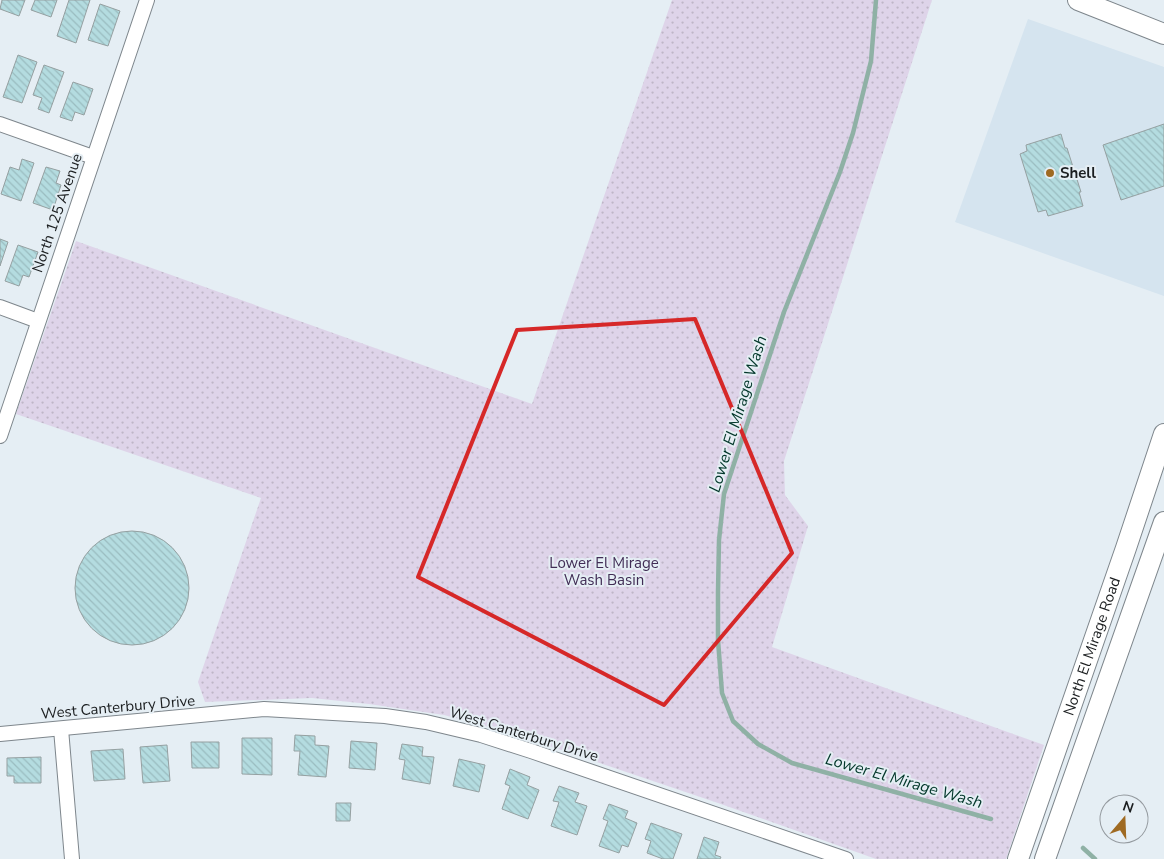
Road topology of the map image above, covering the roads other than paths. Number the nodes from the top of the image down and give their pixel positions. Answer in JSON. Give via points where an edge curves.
{"nodes":[{"id":1,"x":147,"y":0,"type":"edge"},
{"id":2,"x":1078,"y":0,"type":"edge"},
{"id":3,"x":1164,"y":34,"type":"edge"},
{"id":4,"x":0,"y":124,"type":"edge"},
{"id":5,"x":93,"y":157,"type":"junction"},
{"id":6,"x":0,"y":307,"type":"edge"},
{"id":7,"x":38,"y":321,"type":"junction"},
{"id":8,"x":1164,"y":434,"type":"edge"},
{"id":9,"x":0,"y":436,"type":"edge"},
{"id":10,"x":1164,"y":522,"type":"edge"},
{"id":11,"x":60,"y":729,"type":"junction"},
{"id":12,"x":0,"y":734,"type":"edge"},
{"id":13,"x":72,"y":859,"type":"edge"},
{"id":14,"x":846,"y":859,"type":"edge"},
{"id":15,"x":1018,"y":859,"type":"edge"},
{"id":16,"x":1045,"y":859,"type":"edge"}],
"edges":[{"from":1,"to":5,"type":"street","name":"North 125 Avenue"},
{"from":2,"to":3,"type":"main road"},
{"from":4,"to":5,"type":"street"},
{"from":5,"to":7,"type":"street","name":"North 125 Avenue"},
{"from":6,"to":7,"type":"street"},
{"from":7,"to":9,"type":"street","name":"North 125 Avenue"},
{"from":8,"to":15,"type":"main road","name":"North El Mirage Road"},
{"from":10,"to":16,"type":"main road","name":"North El Mirage Road"},
{"from":11,"to":12,"type":"street","name":"West Canterbury Drive"},
{"from":11,"to":13,"type":"street"},
{"from":11,"to":14,"type":"street","name":"West Canterbury Drive","via":[[264,710],[385,716],[426,722],[481,735]]}]}
